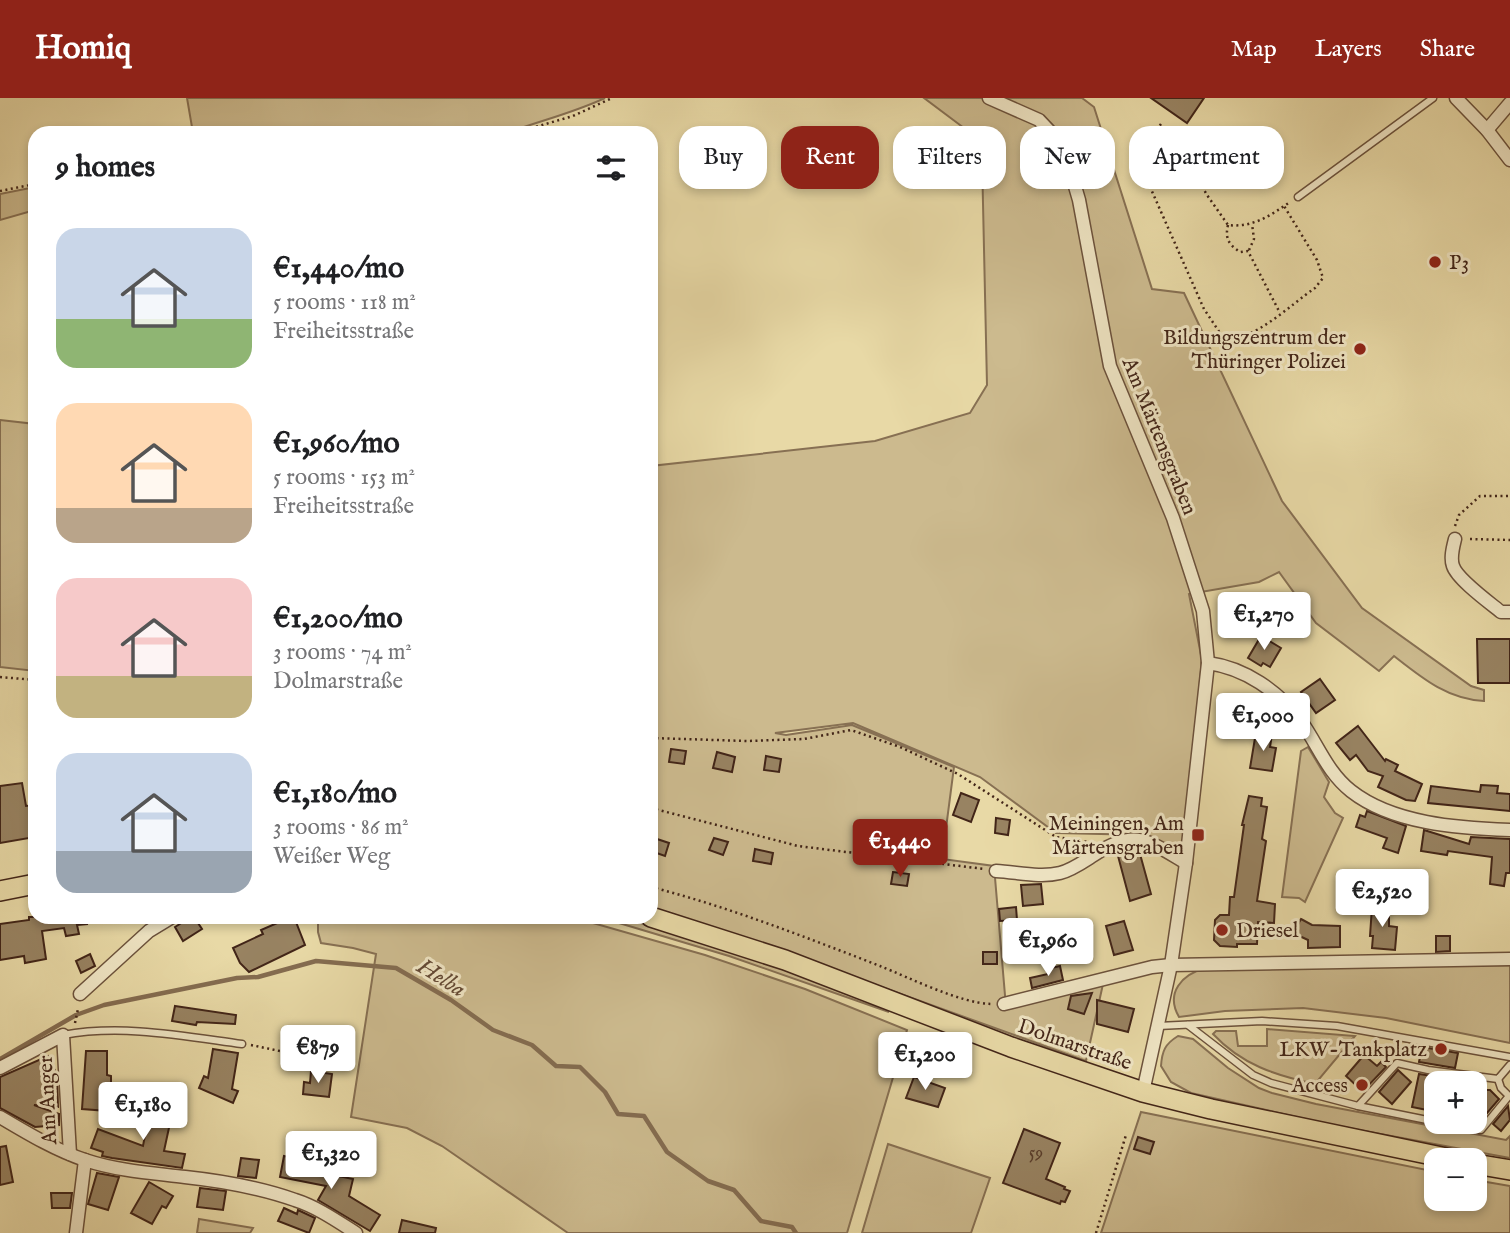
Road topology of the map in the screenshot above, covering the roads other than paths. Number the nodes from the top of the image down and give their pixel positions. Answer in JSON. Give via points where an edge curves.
{"nodes":[{"id":1,"x":989,"y":98,"type":"edge"},
{"id":2,"x":1433,"y":98,"type":"edge"},
{"id":3,"x":1456,"y":98,"type":"edge"},
{"id":4,"x":1510,"y":103,"type":"edge"},
{"id":5,"x":1487,"y":130,"type":"junction"},
{"id":6,"x":1510,"y":160,"type":"edge"},
{"id":7,"x":1297,"y":197,"type":"road end"},
{"id":8,"x":1455,"y":539,"type":"road end"},
{"id":9,"x":1510,"y":612,"type":"edge"},
{"id":10,"x":1208,"y":663,"type":"junction"},
{"id":11,"x":1510,"y":831,"type":"edge"},
{"id":12,"x":1186,"y":863,"type":"junction"},
{"id":13,"x":996,"y":871,"type":"road end"},
{"id":14,"x":28,"y":885,"type":"edge"},
{"id":15,"x":0,"y":891,"type":"edge"},
{"id":16,"x":658,"y":919,"type":"edge"},
{"id":17,"x":160,"y":924,"type":"edge"},
{"id":18,"x":1510,"y":959,"type":"edge"},
{"id":19,"x":1171,"y":965,"type":"junction"},
{"id":20,"x":80,"y":994,"type":"dead end"},
{"id":21,"x":1004,"y":1004,"type":"road end"},
{"id":22,"x":1156,"y":1026,"type":"junction"},
{"id":23,"x":1188,"y":1026,"type":"junction"},
{"id":24,"x":63,"y":1035,"type":"junction"},
{"id":25,"x":242,"y":1044,"type":"road end"},
{"id":26,"x":1510,"y":1057,"type":"edge"},
{"id":27,"x":1510,"y":1065,"type":"edge"},
{"id":28,"x":0,"y":1068,"type":"edge"},
{"id":29,"x":1497,"y":1079,"type":"junction"},
{"id":30,"x":1143,"y":1092,"type":"junction"},
{"id":31,"x":1358,"y":1106,"type":"junction"},
{"id":32,"x":0,"y":1117,"type":"edge"},
{"id":33,"x":1424,"y":1119,"type":"edge"},
{"id":34,"x":1487,"y":1123,"type":"edge"},
{"id":35,"x":1424,"y":1153,"type":"edge"},
{"id":36,"x":70,"y":1154,"type":"junction"},
{"id":37,"x":85,"y":1160,"type":"junction"},
{"id":38,"x":1487,"y":1166,"type":"edge"},
{"id":39,"x":1510,"y":1170,"type":"edge"},
{"id":40,"x":76,"y":1233,"type":"edge"},
{"id":41,"x":356,"y":1233,"type":"edge"}],
"edges":[{"from":1,"to":10,"type":"street","name":"Am Märtensgraben","via":[[1039,120],[1067,159],[1110,366],[1187,558],[1203,611]]},
{"from":2,"to":7,"type":"lane"},
{"from":3,"to":5,"type":"street"},
{"from":4,"to":5,"type":"street"},
{"from":5,"to":6,"type":"street"},
{"from":8,"to":9,"type":"street","via":[[1453,567],[1501,612]]},
{"from":10,"to":11,"type":"street","via":[[1237,669],[1272,692],[1301,722],[1331,772],[1367,801],[1439,823]]},
{"from":10,"to":12,"type":"street","name":"Am Märtensgraben"},
{"from":12,"to":13,"type":"street","via":[[1150,842],[1123,839],[1064,872],[1046,876]]},
{"from":12,"to":19,"type":"street","name":"Am Märtensgraben"},
{"from":14,"to":15,"type":"main road"},
{"from":16,"to":30,"type":"main road","name":"Dolmarstraße","via":[[785,960]]},
{"from":17,"to":20,"type":"street"},
{"from":18,"to":19,"type":"street"},
{"from":19,"to":21,"type":"street"},
{"from":19,"to":22,"type":"street"},
{"from":22,"to":23,"type":"lane"},
{"from":22,"to":30,"type":"street"},
{"from":23,"to":26,"type":"lane","via":[[1262,1021],[1337,1026]]},
{"from":23,"to":31,"type":"lane","via":[[1252,1075]]},
{"from":24,"to":25,"type":"lane","via":[[135,1032]]},
{"from":24,"to":28,"type":"street","name":"Am Anger"},
{"from":24,"to":36,"type":"street","name":"Am Anger"},
{"from":27,"to":29,"type":"lane"},
{"from":29,"to":31,"type":"lane","via":[[1397,1063]]},
{"from":29,"to":34,"type":"lane","via":[[1509,1096]]},
{"from":30,"to":35,"type":"main road","name":"Dolmarstraße"},
{"from":31,"to":33,"type":"lane"},
{"from":32,"to":36,"type":"street","name":"Am Anger"},
{"from":36,"to":37,"type":"street"},
{"from":37,"to":40,"type":"street"},
{"from":37,"to":41,"type":"street","via":[[296,1200]]},
{"from":38,"to":39,"type":"main road"}]}
